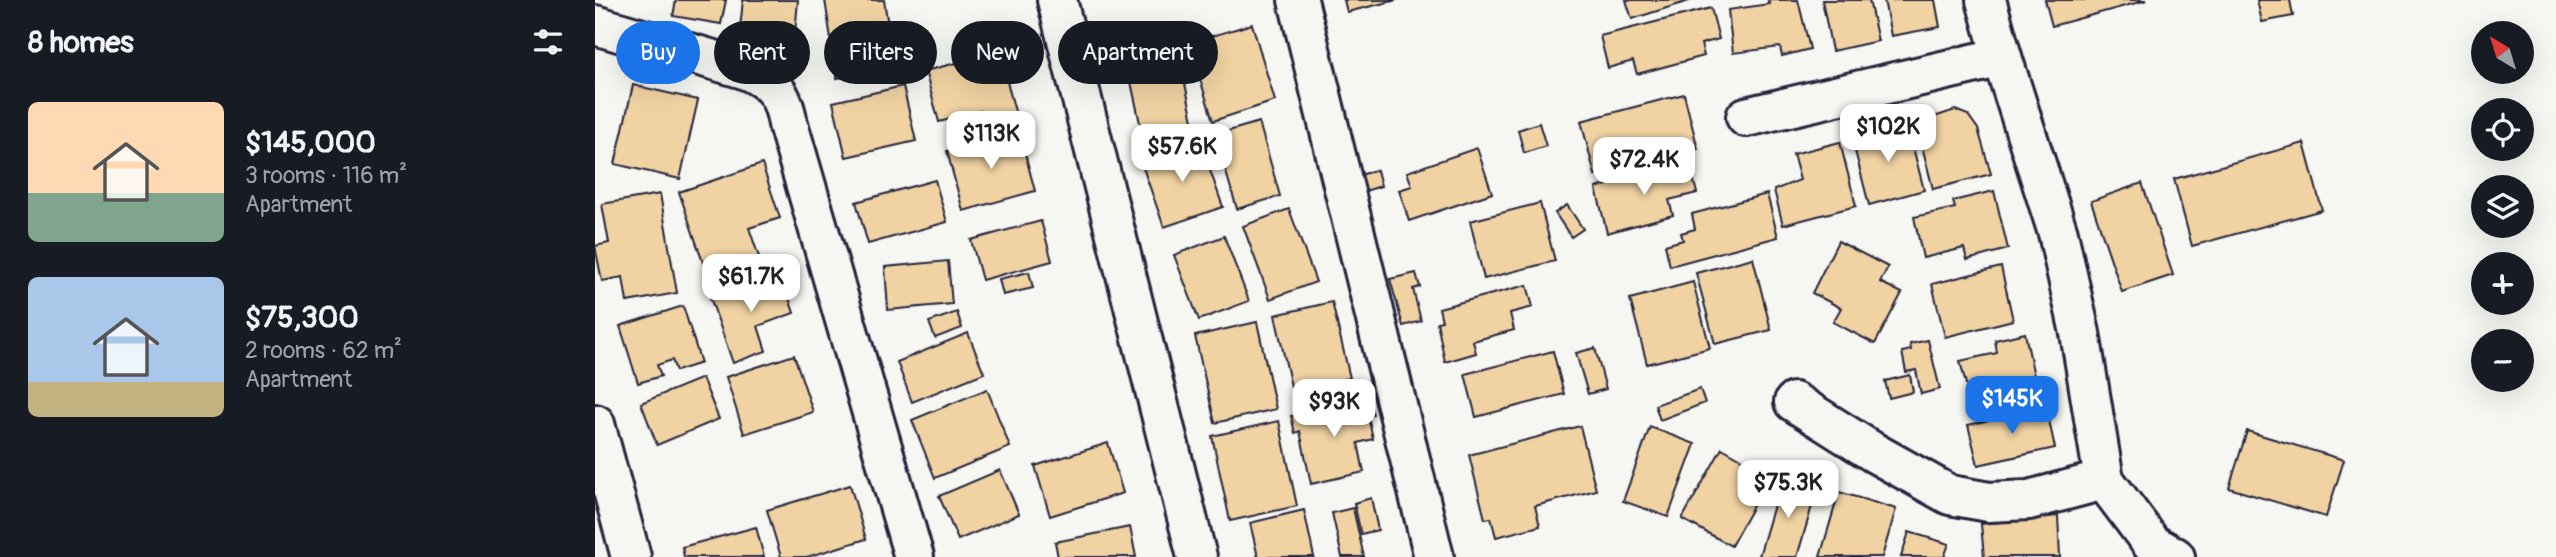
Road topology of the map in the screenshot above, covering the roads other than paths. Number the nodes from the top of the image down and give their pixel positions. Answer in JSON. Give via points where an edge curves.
{"nodes":[{"id":1,"x":1057,"y":0,"type":"edge"},
{"id":2,"x":1298,"y":0,"type":"edge"},
{"id":3,"x":1986,"y":0,"type":"edge"},
{"id":4,"x":604,"y":18,"type":"edge"},
{"id":5,"x":2001,"y":57,"type":"junction"},
{"id":6,"x":1746,"y":117,"type":"dead end"},
{"id":7,"x":1794,"y":402,"type":"dead end"},
{"id":8,"x":595,"y":424,"type":"edge"},
{"id":9,"x":2103,"y":480,"type":"junction"},
{"id":10,"x":631,"y":557,"type":"edge"},
{"id":11,"x":914,"y":557,"type":"edge"},
{"id":12,"x":1198,"y":557,"type":"edge"},
{"id":13,"x":1434,"y":557,"type":"edge"},
{"id":14,"x":2175,"y":557,"type":"edge"}],
"edges":[{"from":1,"to":12,"type":"street"},
{"from":2,"to":13,"type":"street"},
{"from":3,"to":5,"type":"street"},
{"from":4,"to":11,"type":"street","via":[[764,77],[781,99]]},
{"from":5,"to":6,"type":"street"},
{"from":5,"to":9,"type":"street","via":[[2058,233],[2080,333]]},
{"from":7,"to":9,"type":"street","via":[[1950,495],[1990,502],[2029,500]]},
{"from":8,"to":10,"type":"street"},
{"from":9,"to":14,"type":"street","via":[[2152,544]]}]}
